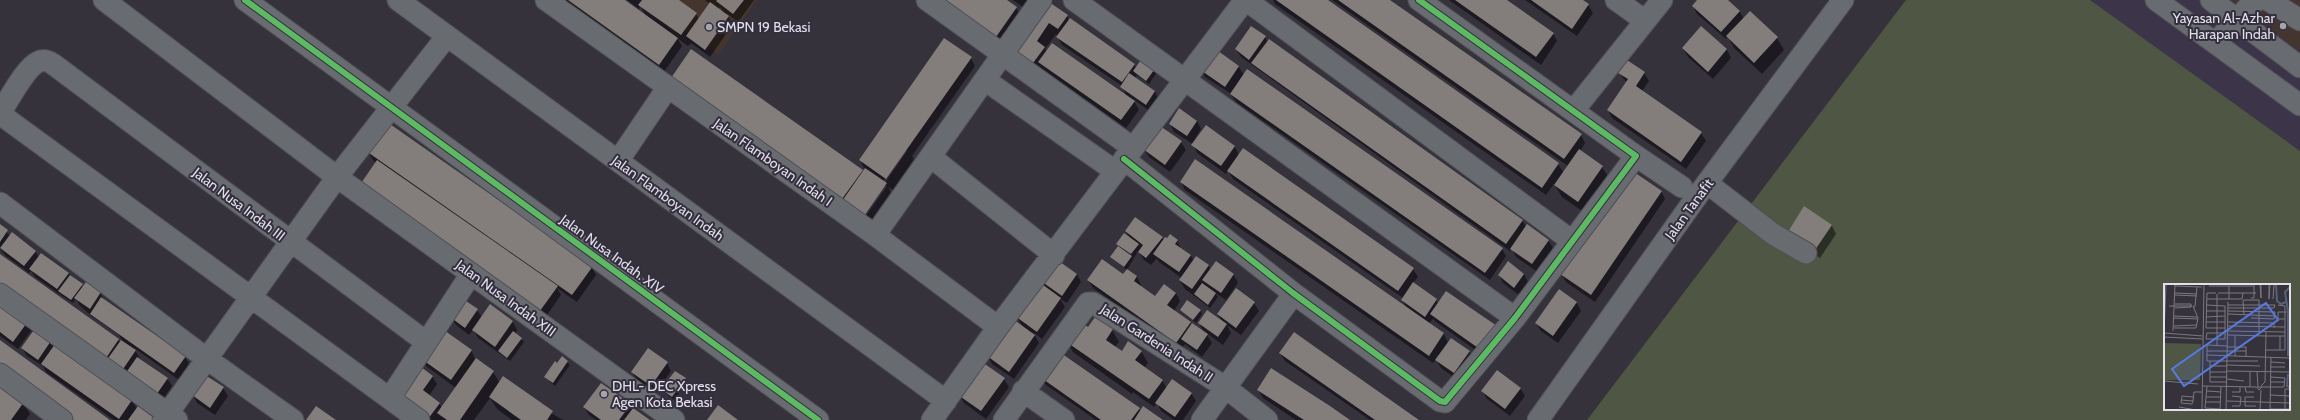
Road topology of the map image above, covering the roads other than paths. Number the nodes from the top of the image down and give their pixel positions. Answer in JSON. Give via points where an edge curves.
{"nodes":[{"id":1,"x":104,"y":0,"type":"edge"},
{"id":2,"x":245,"y":0,"type":"edge"},
{"id":3,"x":398,"y":0,"type":"edge"},
{"id":4,"x":546,"y":0,"type":"edge"},
{"id":5,"x":927,"y":0,"type":"edge"},
{"id":6,"x":1041,"y":0,"type":"edge"},
{"id":7,"x":1074,"y":0,"type":"edge"},
{"id":8,"x":1246,"y":0,"type":"edge"},
{"id":9,"x":1419,"y":0,"type":"edge"},
{"id":10,"x":1616,"y":0,"type":"edge"},
{"id":11,"x":1662,"y":0,"type":"edge"},
{"id":12,"x":1843,"y":0,"type":"edge"},
{"id":13,"x":2156,"y":0,"type":"edge"},
{"id":14,"x":2211,"y":0,"type":"edge"},
{"id":15,"x":2258,"y":0,"type":"edge"},
{"id":16,"x":2268,"y":0,"type":"edge"},
{"id":17,"x":2236,"y":19,"type":"junction"},
{"id":18,"x":1644,"y":20,"type":"junction"},
{"id":19,"x":2300,"y":20,"type":"edge"},
{"id":20,"x":447,"y":36,"type":"junction"},
{"id":21,"x":2216,"y":42,"type":"junction"},
{"id":22,"x":1002,"y":54,"type":"junction"},
{"id":23,"x":2300,"y":67,"type":"edge"},
{"id":24,"x":985,"y":80,"type":"junction"},
{"id":25,"x":1183,"y":80,"type":"junction"},
{"id":26,"x":668,"y":87,"type":"junction"},
{"id":27,"x":2300,"y":105,"type":"edge"},
{"id":28,"x":391,"y":107,"type":"junction"},
{"id":29,"x":1574,"y":110,"type":"junction"},
{"id":30,"x":0,"y":114,"type":"edge"},
{"id":31,"x":1636,"y":156,"type":"junction"},
{"id":32,"x":931,"y":157,"type":"junction"},
{"id":33,"x":1124,"y":159,"type":"junction"},
{"id":34,"x":618,"y":161,"type":"junction"},
{"id":35,"x":337,"y":177,"type":"junction"},
{"id":36,"x":1707,"y":183,"type":"junction"},
{"id":37,"x":1682,"y":187,"type":"dead end"},
{"id":38,"x":0,"y":202,"type":"edge"},
{"id":39,"x":876,"y":235,"type":"junction"},
{"id":40,"x":1572,"y":240,"type":"junction"},
{"id":41,"x":291,"y":242,"type":"junction"},
{"id":42,"x":1806,"y":253,"type":"dead end"},
{"id":43,"x":1054,"y":255,"type":"junction"},
{"id":44,"x":471,"y":274,"type":"junction"},
{"id":45,"x":0,"y":294,"type":"edge"},
{"id":46,"x":252,"y":296,"type":"junction"},
{"id":47,"x":1287,"y":303,"type":"dead end"},
{"id":48,"x":1515,"y":318,"type":"junction"},
{"id":49,"x":998,"y":327,"type":"junction"},
{"id":50,"x":426,"y":342,"type":"junction"},
{"id":51,"x":207,"y":359,"type":"junction"},
{"id":52,"x":0,"y":374,"type":"edge"},
{"id":53,"x":1225,"y":387,"type":"junction"},
{"id":54,"x":1023,"y":391,"type":"junction"},
{"id":55,"x":390,"y":398,"type":"junction"},
{"id":56,"x":942,"y":398,"type":"junction"},
{"id":57,"x":170,"y":418,"type":"edge"},
{"id":58,"x":62,"y":420,"type":"edge"},
{"id":59,"x":292,"y":420,"type":"edge"},
{"id":60,"x":419,"y":420,"type":"edge"},
{"id":61,"x":674,"y":420,"type":"edge"},
{"id":62,"x":818,"y":420,"type":"edge"},
{"id":63,"x":932,"y":420,"type":"edge"},
{"id":64,"x":1004,"y":420,"type":"edge"},
{"id":65,"x":1064,"y":420,"type":"edge"},
{"id":66,"x":1202,"y":420,"type":"edge"},
{"id":67,"x":1267,"y":420,"type":"edge"},
{"id":68,"x":1538,"y":420,"type":"edge"}],
"edges":[{"from":1,"to":35,"type":"street","name":"Jalan Nusa Indah XIII"},
{"from":2,"to":28,"type":"street","name":"Jalan Nusa Indah. XIV"},
{"from":3,"to":20,"type":"street","name":"Jalan Flamboyan Indah"},
{"from":4,"to":26,"type":"street","name":"Jalan Flamboyan Indah I"},
{"from":5,"to":22,"type":"street"},
{"from":6,"to":22,"type":"street"},
{"from":7,"to":25,"type":"street"},
{"from":8,"to":25,"type":"street"},
{"from":8,"to":40,"type":"street"},
{"from":9,"to":29,"type":"street"},
{"from":10,"to":18,"type":"street"},
{"from":11,"to":18,"type":"street"},
{"from":12,"to":36,"type":"street","name":"Jalan Tanafit"},
{"from":13,"to":21,"type":"street"},
{"from":14,"to":17,"type":"street"},
{"from":15,"to":17,"type":"street"},
{"from":16,"to":19,"type":"street"},
{"from":17,"to":21,"type":"street"},
{"from":17,"to":23,"type":"street"},
{"from":18,"to":29,"type":"street"},
{"from":20,"to":28,"type":"street"},
{"from":20,"to":34,"type":"street","name":"Jalan Flamboyan Indah"},
{"from":21,"to":27,"type":"street"},
{"from":22,"to":24,"type":"street"},
{"from":22,"to":33,"type":"street"},
{"from":24,"to":32,"type":"street"},
{"from":24,"to":33,"type":"street"},
{"from":25,"to":33,"type":"street"},
{"from":25,"to":48,"type":"street"},
{"from":26,"to":34,"type":"street"},
{"from":26,"to":39,"type":"street","name":"Jalan Flamboyan Indah I"},
{"from":28,"to":35,"type":"street"},
{"from":28,"to":62,"type":"street","name":"Jalan Nusa Indah. XIV"},
{"from":29,"to":31,"type":"street"},
{"from":30,"to":41,"type":"street","name":"Jalan Nusa Indah III","via":[[32,66],[46,60]]},
{"from":30,"to":46,"type":"street"},
{"from":31,"to":37,"type":"street"},
{"from":31,"to":40,"type":"street"},
{"from":32,"to":39,"type":"street"},
{"from":32,"to":43,"type":"street"},
{"from":33,"to":43,"type":"street"},
{"from":33,"to":48,"type":"street","via":[[1293,293],[1440,401],[1445,402],[1449,399]]},
{"from":34,"to":56,"type":"street","name":"Jalan Flamboyan Indah"},
{"from":35,"to":41,"type":"street"},
{"from":35,"to":44,"type":"street","name":"Jalan Nusa Indah XIII"},
{"from":36,"to":42,"type":"street","via":[[1773,234]]},
{"from":36,"to":68,"type":"street","name":"Jalan Tanafit"},
{"from":38,"to":51,"type":"street"},
{"from":39,"to":49,"type":"street","name":"Jalan Flamboyan Indah I"},
{"from":40,"to":48,"type":"street"},
{"from":41,"to":46,"type":"street"},
{"from":41,"to":50,"type":"street","name":"Jalan Nusa Indah III"},
{"from":43,"to":49,"type":"street"},
{"from":44,"to":50,"type":"street"},
{"from":44,"to":61,"type":"street","name":"Jalan Nusa Indah XIII"},
{"from":45,"to":57,"type":"street"},
{"from":46,"to":51,"type":"street"},
{"from":46,"to":55,"type":"street"},
{"from":47,"to":53,"type":"street"},
{"from":49,"to":56,"type":"street"},
{"from":50,"to":55,"type":"street"},
{"from":51,"to":57,"type":"street"},
{"from":51,"to":59,"type":"street"},
{"from":52,"to":58,"type":"street"},
{"from":53,"to":54,"type":"street","name":"Jalan Gardenia Indah II","via":[[1097,304],[1088,303]]},
{"from":53,"to":66,"type":"street"},
{"from":53,"to":67,"type":"street","name":"Jalan Gardenia Indah II"},
{"from":54,"to":64,"type":"street"},
{"from":54,"to":65,"type":"street"},
{"from":55,"to":60,"type":"street"},
{"from":56,"to":63,"type":"street"}]}
